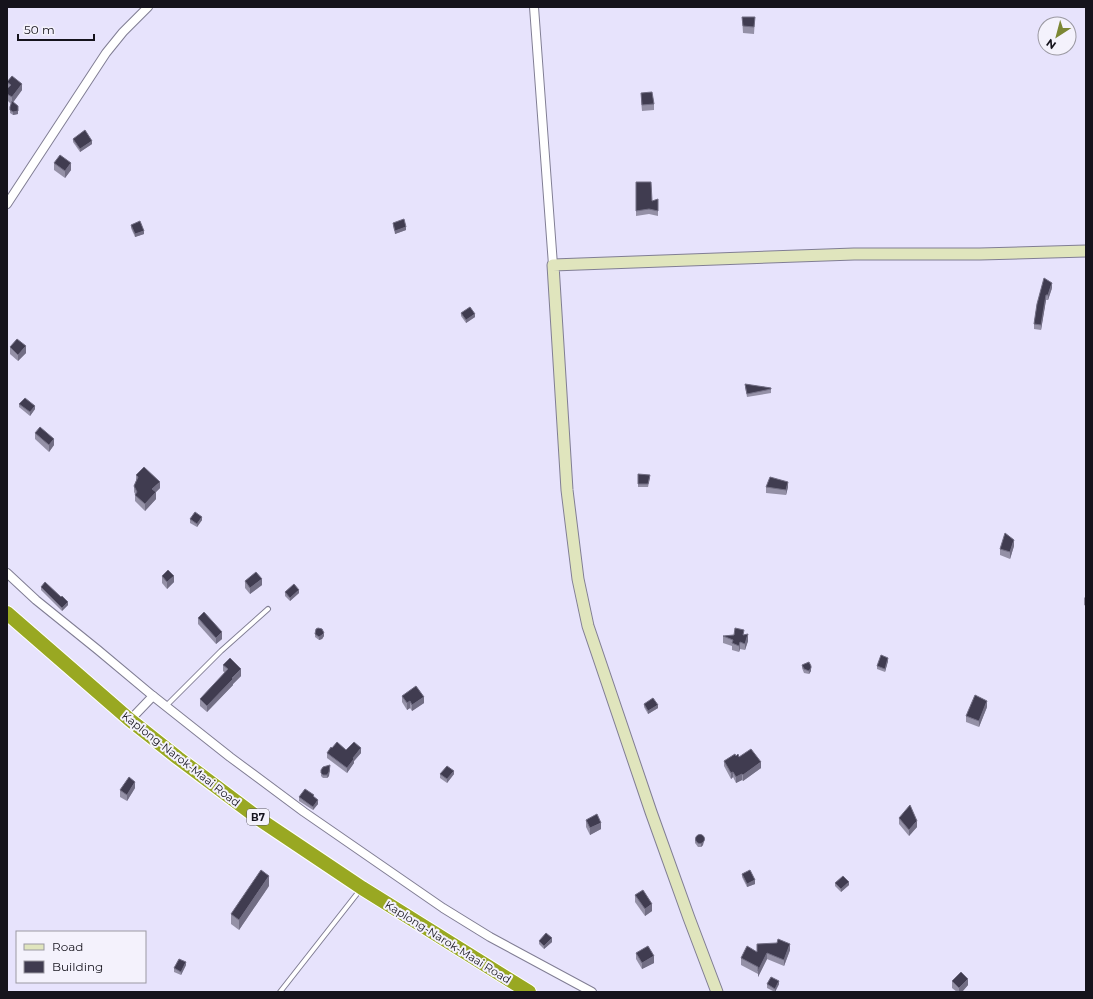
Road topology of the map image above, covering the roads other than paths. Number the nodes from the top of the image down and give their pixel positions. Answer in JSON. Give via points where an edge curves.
{"nodes":[{"id":1,"x":148,"y":7,"type":"edge"},
{"id":2,"x":534,"y":7,"type":"edge"},
{"id":3,"x":7,"y":204,"type":"edge"},
{"id":4,"x":1086,"y":251,"type":"edge"},
{"id":5,"x":553,"y":265,"type":"junction"},
{"id":6,"x":7,"y":573,"type":"edge"},
{"id":7,"x":268,"y":609,"type":"dead end"},
{"id":8,"x":7,"y":613,"type":"edge"},
{"id":9,"x":153,"y":696,"type":"junction"},
{"id":10,"x":166,"y":706,"type":"junction"},
{"id":11,"x":130,"y":720,"type":"junction"},
{"id":12,"x":362,"y":888,"type":"junction"},
{"id":13,"x":280,"y":992,"type":"edge"},
{"id":14,"x":530,"y":992,"type":"edge"},
{"id":15,"x":592,"y":992,"type":"edge"},
{"id":16,"x":717,"y":992,"type":"edge"}],
"edges":[{"from":1,"to":3,"type":"street","via":[[106,53]]},
{"from":2,"to":5,"type":"street"},
{"from":4,"to":5,"type":"street","via":[[854,254]]},
{"from":5,"to":16,"type":"street","via":[[567,490],[578,579],[588,626],[651,812]]},
{"from":6,"to":9,"type":"street"},
{"from":7,"to":10,"type":"lane"},
{"from":8,"to":11,"type":"highway","name":"Kaplong-Narok-Maai Road","number":"B7"},
{"from":9,"to":10,"type":"street"},
{"from":9,"to":11,"type":"street"},
{"from":10,"to":15,"type":"street","via":[[304,812],[443,908],[490,937]]},
{"from":11,"to":12,"type":"highway","name":"Kaplong-Narok-Maai Road","number":"B7","via":[[262,820]]},
{"from":12,"to":13,"type":"lane"},
{"from":12,"to":14,"type":"highway","name":"Kaplong-Narok-Maai Road","number":"B7"}]}
